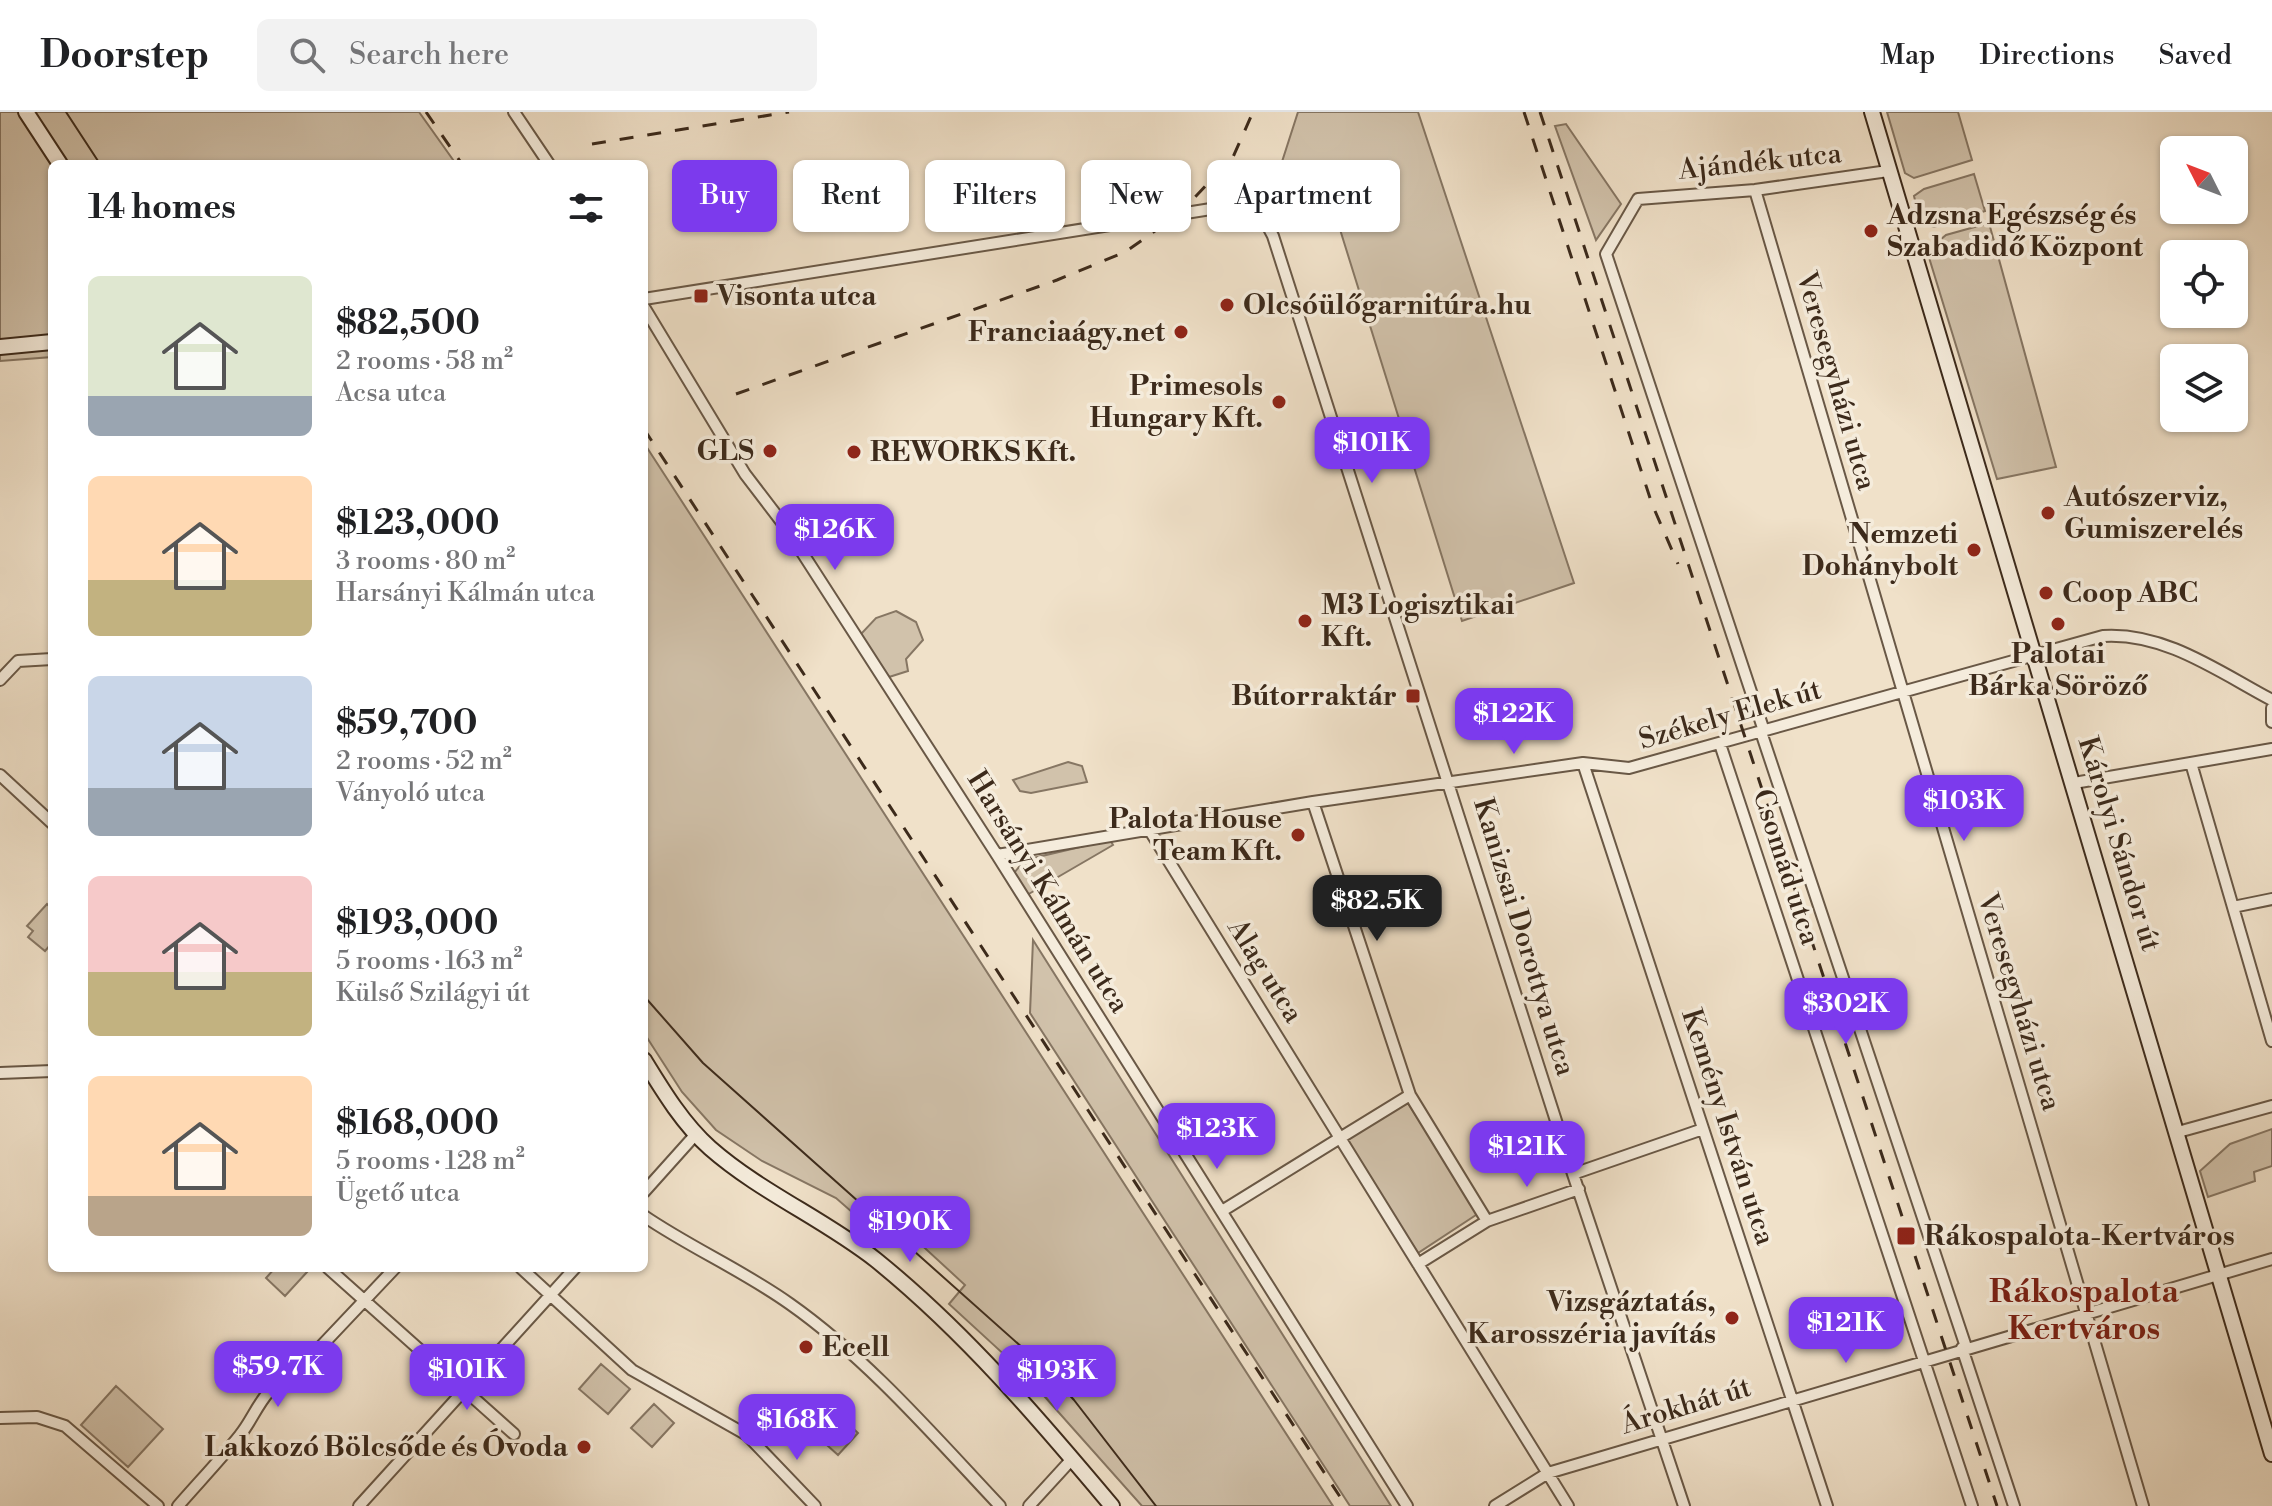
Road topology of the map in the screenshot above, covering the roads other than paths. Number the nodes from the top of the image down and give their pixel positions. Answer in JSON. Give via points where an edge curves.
{"nodes":[{"id":1,"x":26,"y":112,"type":"edge"},
{"id":2,"x":514,"y":112,"type":"edge"},
{"id":3,"x":1872,"y":112,"type":"edge"},
{"id":4,"x":57,"y":160,"type":"edge"},
{"id":5,"x":546,"y":160,"type":"edge"},
{"id":6,"x":1888,"y":171,"type":"junction"},
{"id":7,"x":1755,"y":190,"type":"junction"},
{"id":8,"x":1638,"y":199,"type":"joint"},
{"id":9,"x":648,"y":298,"type":"edge"},
{"id":10,"x":648,"y":314,"type":"edge"},
{"id":11,"x":48,"y":342,"type":"edge"},
{"id":12,"x":0,"y":347,"type":"edge"},
{"id":13,"x":2033,"y":653,"type":"junction"},
{"id":14,"x":48,"y":659,"type":"edge"},
{"id":15,"x":0,"y":680,"type":"edge"},
{"id":16,"x":1901,"y":691,"type":"junction"},
{"id":17,"x":2272,"y":700,"type":"edge"},
{"id":18,"x":2272,"y":708,"type":"edge"},
{"id":19,"x":2272,"y":722,"type":"edge"},
{"id":20,"x":1762,"y":732,"type":"junction"},
{"id":21,"x":1720,"y":744,"type":"junction"},
{"id":22,"x":2272,"y":749,"type":"edge"},
{"id":23,"x":1583,"y":763,"type":"junction"},
{"id":24,"x":2191,"y":763,"type":"junction"},
{"id":25,"x":0,"y":775,"type":"edge"},
{"id":26,"x":1450,"y":783,"type":"junction"},
{"id":27,"x":2074,"y":783,"type":"junction"},
{"id":28,"x":1313,"y":802,"type":"junction"},
{"id":29,"x":48,"y":819,"type":"edge"},
{"id":30,"x":1149,"y":829,"type":"junction"},
{"id":31,"x":997,"y":855,"type":"junction"},
{"id":32,"x":2272,"y":899,"type":"edge"},
{"id":33,"x":2233,"y":907,"type":"junction"},
{"id":34,"x":2272,"y":1041,"type":"edge"},
{"id":35,"x":648,"y":1066,"type":"edge"},
{"id":36,"x":48,"y":1071,"type":"edge"},
{"id":37,"x":0,"y":1073,"type":"edge"},
{"id":38,"x":1410,"y":1095,"type":"junction"},
{"id":39,"x":2272,"y":1106,"type":"edge"},
{"id":40,"x":1703,"y":1129,"type":"junction"},
{"id":41,"x":2178,"y":1132,"type":"junction"},
{"id":42,"x":696,"y":1134,"type":"junction"},
{"id":43,"x":1340,"y":1138,"type":"junction"},
{"id":44,"x":1573,"y":1174,"type":"junction"},
{"id":45,"x":648,"y":1188,"type":"edge"},
{"id":46,"x":1579,"y":1189,"type":"junction"},
{"id":47,"x":1222,"y":1211,"type":"junction"},
{"id":48,"x":648,"y":1218,"type":"edge"},
{"id":49,"x":1487,"y":1221,"type":"junction"},
{"id":50,"x":2272,"y":1259,"type":"edge"},
{"id":51,"x":1418,"y":1264,"type":"junction"},
{"id":52,"x":332,"y":1272,"type":"edge"},
{"id":53,"x":391,"y":1272,"type":"edge"},
{"id":54,"x":525,"y":1272,"type":"edge"},
{"id":55,"x":571,"y":1272,"type":"edge"},
{"id":56,"x":2219,"y":1274,"type":"junction"},
{"id":57,"x":550,"y":1295,"type":"junction"},
{"id":58,"x":364,"y":1301,"type":"junction"},
{"id":59,"x":2086,"y":1314,"type":"junction"},
{"id":60,"x":1964,"y":1348,"type":"junction"},
{"id":61,"x":1923,"y":1359,"type":"junction"},
{"id":62,"x":464,"y":1390,"type":"junction"},
{"id":63,"x":1792,"y":1399,"type":"junction"},
{"id":64,"x":0,"y":1418,"type":"edge"},
{"id":65,"x":514,"y":1434,"type":"dead end"},
{"id":66,"x":1661,"y":1438,"type":"junction"},
{"id":67,"x":2272,"y":1454,"type":"edge"},
{"id":68,"x":1072,"y":1459,"type":"junction"},
{"id":69,"x":1548,"y":1473,"type":"junction"},
{"id":70,"x":158,"y":1506,"type":"edge"},
{"id":71,"x":178,"y":1506,"type":"edge"},
{"id":72,"x":359,"y":1506,"type":"edge"},
{"id":73,"x":815,"y":1506,"type":"edge"},
{"id":74,"x":1000,"y":1506,"type":"edge"},
{"id":75,"x":1029,"y":1506,"type":"edge"},
{"id":76,"x":1112,"y":1506,"type":"edge"},
{"id":77,"x":1407,"y":1506,"type":"edge"},
{"id":78,"x":1495,"y":1506,"type":"edge"},
{"id":79,"x":1568,"y":1506,"type":"edge"},
{"id":80,"x":1684,"y":1506,"type":"edge"},
{"id":81,"x":1827,"y":1506,"type":"edge"},
{"id":82,"x":1972,"y":1506,"type":"edge"},
{"id":83,"x":2014,"y":1506,"type":"edge"},
{"id":84,"x":2143,"y":1506,"type":"edge"}],
"edges":[{"from":1,"to":4,"type":"street"},
{"from":2,"to":5,"type":"street"},
{"from":3,"to":6,"type":"street","name":"Károlyi Sándor út"},
{"from":6,"to":7,"type":"street","name":"Ajándék utca"},
{"from":6,"to":13,"type":"street","name":"Károlyi Sándor út"},
{"from":7,"to":8,"type":"street","name":"Ajándék utca"},
{"from":7,"to":16,"type":"street","name":"Veresegyházi utca"},
{"from":8,"to":20,"type":"street","name":"Csomád utca","via":[[1606,254]]},
{"from":9,"to":26,"type":"street","name":"Kanizsai Dorottya utca","via":[[1255,202],[1273,236]]},
{"from":10,"to":31,"type":"street","name":"Harsányi Kálmán utca","via":[[745,474],[787,529]]},
{"from":11,"to":12,"type":"street"},
{"from":13,"to":16,"type":"street","name":"Székely Elek út"},
{"from":13,"to":17,"type":"street","name":"Székely Elek út","via":[[2103,636],[2139,637],[2171,647]]},
{"from":13,"to":27,"type":"street","name":"Károlyi Sándor út"},
{"from":14,"to":15,"type":"street","via":[[18,661]]},
{"from":16,"to":20,"type":"street","name":"Székely Elek út"},
{"from":16,"to":59,"type":"street","name":"Veresegyházi utca"},
{"from":18,"to":19,"type":"street"},
{"from":20,"to":21,"type":"street","name":"Székely Elek út"},
{"from":20,"to":60,"type":"street","name":"Csomád utca"},
{"from":21,"to":23,"type":"street","name":"Székely Elek út","via":[[1629,768]]},
{"from":21,"to":61,"type":"street","name":"Csomád utca"},
{"from":22,"to":24,"type":"street"},
{"from":23,"to":26,"type":"street","name":"Székely Elek út"},
{"from":23,"to":40,"type":"street","name":"Kemény István utca"},
{"from":24,"to":27,"type":"street"},
{"from":24,"to":33,"type":"street"},
{"from":25,"to":29,"type":"street"},
{"from":26,"to":28,"type":"street","name":"Székely Elek út"},
{"from":26,"to":44,"type":"street","name":"Kanizsai Dorottya utca"},
{"from":27,"to":41,"type":"street","name":"Károlyi Sándor út"},
{"from":28,"to":30,"type":"street","name":"Székely Elek út"},
{"from":28,"to":38,"type":"street"},
{"from":30,"to":31,"type":"street","name":"Székely Elek út"},
{"from":30,"to":43,"type":"street","name":"Alag utca"},
{"from":31,"to":47,"type":"street","name":"Harsányi Kálmán utca"},
{"from":32,"to":33,"type":"street"},
{"from":33,"to":34,"type":"street"},
{"from":35,"to":42,"type":"street"},
{"from":36,"to":37,"type":"street"},
{"from":38,"to":43,"type":"street"},
{"from":38,"to":49,"type":"street"},
{"from":39,"to":41,"type":"street"},
{"from":40,"to":44,"type":"street"},
{"from":40,"to":63,"type":"street","name":"Kemény István utca"},
{"from":41,"to":56,"type":"street","name":"Károlyi Sándor út"},
{"from":42,"to":45,"type":"street"},
{"from":42,"to":68,"type":"street","via":[[729,1164],[855,1244],[938,1314]]},
{"from":43,"to":47,"type":"street"},
{"from":43,"to":51,"type":"street","name":"Alag utca"},
{"from":44,"to":46,"type":"street","name":"Kanizsai Dorottya utca"},
{"from":46,"to":49,"type":"street"},
{"from":46,"to":66,"type":"street","name":"Kanizsai Dorottya utca"},
{"from":47,"to":77,"type":"street","name":"Harsányi Kálmán utca"},
{"from":48,"to":74,"type":"street","via":[[814,1323],[892,1394]]},
{"from":49,"to":51,"type":"street"},
{"from":50,"to":56,"type":"street","name":"Árokhát út"},
{"from":51,"to":69,"type":"street"},
{"from":52,"to":58,"type":"street"},
{"from":53,"to":58,"type":"street"},
{"from":54,"to":57,"type":"street"},
{"from":55,"to":57,"type":"street"},
{"from":56,"to":59,"type":"street","name":"Árokhát út"},
{"from":56,"to":67,"type":"street","name":"Károlyi Sándor út"},
{"from":57,"to":62,"type":"street"},
{"from":57,"to":73,"type":"street","via":[[632,1370],[754,1441]]},
{"from":58,"to":62,"type":"street"},
{"from":58,"to":71,"type":"street","via":[[251,1413],[243,1431]]},
{"from":59,"to":60,"type":"street","name":"Árokhát út"},
{"from":59,"to":84,"type":"street","name":"Veresegyházi utca"},
{"from":60,"to":61,"type":"street","name":"Árokhát út"},
{"from":60,"to":83,"type":"street","name":"Csomád utca"},
{"from":61,"to":63,"type":"street","name":"Árokhát út"},
{"from":61,"to":82,"type":"street","name":"Csomád utca"},
{"from":62,"to":65,"type":"street"},
{"from":62,"to":72,"type":"street"},
{"from":63,"to":66,"type":"street","name":"Árokhát út"},
{"from":63,"to":81,"type":"street","name":"Kemény István utca"},
{"from":64,"to":70,"type":"street","via":[[37,1417],[65,1426]]},
{"from":66,"to":69,"type":"street","name":"Árokhát út"},
{"from":66,"to":80,"type":"street","name":"Kanizsai Dorottya utca"},
{"from":68,"to":75,"type":"street"},
{"from":68,"to":76,"type":"street"},
{"from":69,"to":78,"type":"street","name":"Árokhát út"},
{"from":69,"to":79,"type":"street"}]}
